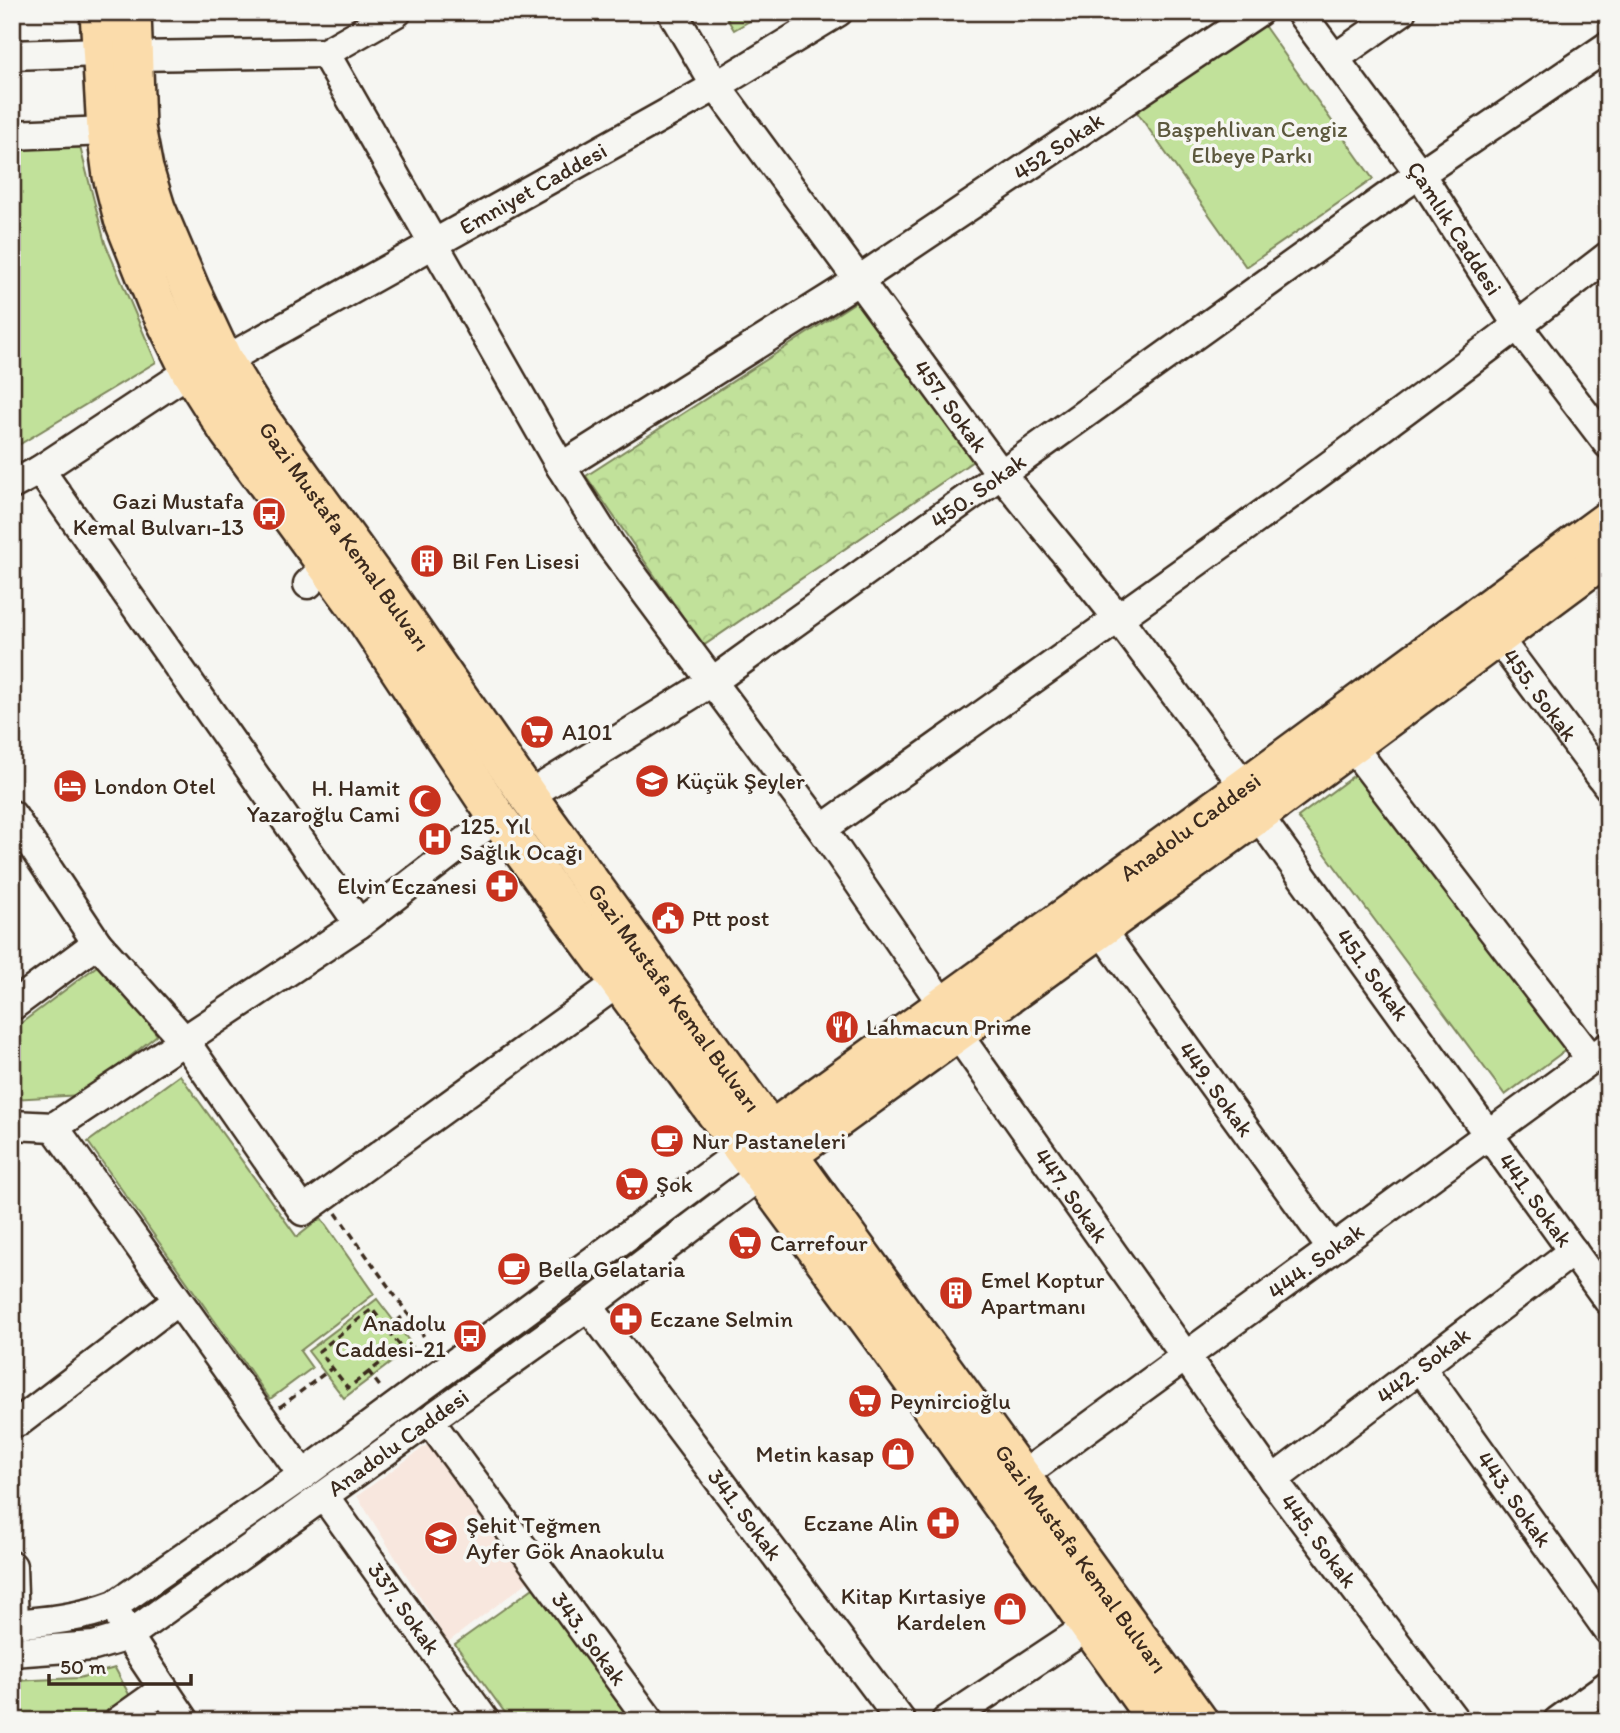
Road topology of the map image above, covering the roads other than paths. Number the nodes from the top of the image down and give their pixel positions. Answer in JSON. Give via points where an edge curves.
{"nodes":[{"id":1,"x":99,"y":12,"type":"edge"},
{"id":2,"x":132,"y":12,"type":"edge"},
{"id":3,"x":397,"y":12,"type":"edge"},
{"id":4,"x":673,"y":12,"type":"edge"},
{"id":5,"x":838,"y":12,"type":"edge"},
{"id":6,"x":1258,"y":12,"type":"edge"},
{"id":7,"x":1300,"y":12,"type":"edge"},
{"id":8,"x":1401,"y":12,"type":"edge"},
{"id":9,"x":1608,"y":46,"type":"edge"},
{"id":10,"x":325,"y":53,"type":"junction"},
{"id":11,"x":117,"y":54,"type":"junction"},
{"id":12,"x":12,"y":55,"type":"edge"},
{"id":13,"x":1335,"y":58,"type":"junction"},
{"id":14,"x":716,"y":86,"type":"junction"},
{"id":15,"x":106,"y":131,"type":"junction"},
{"id":16,"x":12,"y":135,"type":"edge"},
{"id":17,"x":1420,"y":174,"type":"junction"},
{"id":18,"x":433,"y":244,"type":"junction"},
{"id":19,"x":1608,"y":256,"type":"edge"},
{"id":20,"x":859,"y":280,"type":"junction"},
{"id":21,"x":1518,"y":326,"type":"junction"},
{"id":22,"x":224,"y":361,"type":"junction"},
{"id":23,"x":190,"y":371,"type":"junction"},
{"id":24,"x":1608,"y":444,"type":"edge"},
{"id":25,"x":561,"y":467,"type":"junction"},
{"id":26,"x":40,"y":470,"type":"junction"},
{"id":27,"x":1001,"y":474,"type":"junction"},
{"id":28,"x":12,"y":485,"type":"edge"},
{"id":29,"x":1608,"y":520,"type":"edge"},
{"id":30,"x":1608,"y":555,"type":"edge"},
{"id":31,"x":1118,"y":618,"type":"junction"},
{"id":32,"x":1497,"y":637,"type":"junction"},
{"id":33,"x":713,"y":681,"type":"junction"},
{"id":34,"x":1351,"y":745,"type":"junction"},
{"id":35,"x":1608,"y":786,"type":"edge"},
{"id":36,"x":528,"y":796,"type":"junction"},
{"id":37,"x":1251,"y":801,"type":"junction"},
{"id":38,"x":12,"y":815,"type":"edge"},
{"id":39,"x":498,"y":817,"type":"junction"},
{"id":40,"x":822,"y":829,"type":"junction"},
{"id":41,"x":359,"y":925,"type":"junction"},
{"id":42,"x":1100,"y":929,"type":"junction"},
{"id":43,"x":97,"y":943,"type":"junction"},
{"id":44,"x":619,"y":982,"type":"junction"},
{"id":45,"x":12,"y":1006,"type":"edge"},
{"id":46,"x":950,"y":1019,"type":"junction"},
{"id":47,"x":184,"y":1040,"type":"junction"},
{"id":48,"x":1599,"y":1053,"type":"edge"},
{"id":49,"x":12,"y":1125,"type":"edge"},
{"id":50,"x":54,"y":1127,"type":"junction"},
{"id":51,"x":1487,"y":1135,"type":"junction"},
{"id":52,"x":766,"y":1153,"type":"junction"},
{"id":53,"x":1332,"y":1249,"type":"junction"},
{"id":54,"x":1573,"y":1251,"type":"junction"},
{"id":55,"x":1608,"y":1300,"type":"edge"},
{"id":56,"x":177,"y":1301,"type":"junction"},
{"id":57,"x":588,"y":1307,"type":"junction"},
{"id":58,"x":1187,"y":1357,"type":"junction"},
{"id":59,"x":1421,"y":1368,"type":"junction"},
{"id":60,"x":429,"y":1420,"type":"junction"},
{"id":61,"x":12,"y":1422,"type":"edge"},
{"id":62,"x":303,"y":1475,"type":"junction"},
{"id":63,"x":1022,"y":1476,"type":"junction"},
{"id":64,"x":1273,"y":1480,"type":"junction"},
{"id":65,"x":324,"y":1496,"type":"junction"},
{"id":66,"x":12,"y":1566,"type":"edge"},
{"id":67,"x":115,"y":1605,"type":"junction"},
{"id":68,"x":13,"y":1624,"type":"edge"},
{"id":69,"x":1089,"y":1626,"type":"junction"},
{"id":70,"x":1608,"y":1630,"type":"edge"},
{"id":71,"x":128,"y":1636,"type":"junction"},
{"id":72,"x":12,"y":1653,"type":"edge"},
{"id":73,"x":1608,"y":1685,"type":"edge"},
{"id":74,"x":164,"y":1689,"type":"junction"},
{"id":75,"x":119,"y":1721,"type":"edge"},
{"id":76,"x":185,"y":1721,"type":"edge"},
{"id":77,"x":485,"y":1721,"type":"edge"},
{"id":78,"x":650,"y":1721,"type":"edge"},
{"id":79,"x":901,"y":1721,"type":"edge"},
{"id":80,"x":946,"y":1721,"type":"edge"},
{"id":81,"x":1157,"y":1721,"type":"edge"},
{"id":82,"x":1199,"y":1721,"type":"edge"},
{"id":83,"x":1455,"y":1721,"type":"edge"},
{"id":84,"x":1558,"y":1721,"type":"edge"}],
"edges":[{"from":1,"to":11,"type":"main road","name":"Gazi Mustafa Kemal Bulvarı"},
{"from":2,"to":11,"type":"main road","name":"Gazi Mustafa Kemal Bulvarı"},
{"from":3,"to":10,"type":"street"},
{"from":4,"to":14,"type":"street","name":"457. Sokak"},
{"from":5,"to":14,"type":"street","name":"Emniyet Caddesi"},
{"from":6,"to":20,"type":"street","name":"452 Sokak"},
{"from":7,"to":13,"type":"street","name":"Çamlık Caddesi"},
{"from":8,"to":13,"type":"street"},
{"from":9,"to":17,"type":"street","name":"450. Sokak"},
{"from":10,"to":11,"type":"street"},
{"from":10,"to":18,"type":"street","name":"447. Sokak"},
{"from":11,"to":12,"type":"street"},
{"from":11,"to":15,"type":"main road","name":"Gazi Mustafa Kemal Bulvarı"},
{"from":11,"to":22,"type":"main road","name":"Gazi Mustafa Kemal Bulvarı","via":[[160,220]]},
{"from":13,"to":17,"type":"street","name":"Çamlık Caddesi"},
{"from":14,"to":18,"type":"street","name":"Emniyet Caddesi"},
{"from":14,"to":20,"type":"street","name":"457. Sokak"},
{"from":15,"to":16,"type":"street"},
{"from":15,"to":23,"type":"main road","name":"Gazi Mustafa Kemal Bulvarı","via":[[123,219]]},
{"from":17,"to":21,"type":"street","name":"Çamlık Caddesi"},
{"from":17,"to":27,"type":"street","name":"450. Sokak"},
{"from":18,"to":22,"type":"street","name":"Emniyet Caddesi"},
{"from":18,"to":25,"type":"street","name":"447. Sokak"},
{"from":19,"to":21,"type":"street"},
{"from":20,"to":25,"type":"street","name":"452 Sokak"},
{"from":20,"to":27,"type":"street","name":"457. Sokak"},
{"from":21,"to":24,"type":"street","name":"Çamlık Caddesi"},
{"from":21,"to":31,"type":"street"},
{"from":22,"to":36,"type":"main road","name":"Gazi Mustafa Kemal Bulvarı"},
{"from":23,"to":26,"type":"street"},
{"from":23,"to":39,"type":"main road","name":"Gazi Mustafa Kemal Bulvarı","via":[[317,574],[363,615]]},
{"from":25,"to":33,"type":"street","name":"447. Sokak","via":[[611,546]]},
{"from":26,"to":28,"type":"street"},
{"from":26,"to":41,"type":"street"},
{"from":27,"to":31,"type":"street","name":"457. Sokak"},
{"from":27,"to":33,"type":"street","name":"450. Sokak"},
{"from":29,"to":37,"type":"main road","name":"Anadolu Caddesi"},
{"from":30,"to":32,"type":"main road","name":"Anadolu Caddesi"},
{"from":31,"to":37,"type":"street","name":"457. Sokak"},
{"from":31,"to":40,"type":"street"},
{"from":32,"to":34,"type":"main road","name":"Anadolu Caddesi"},
{"from":32,"to":35,"type":"street","name":"455. Sokak"},
{"from":33,"to":36,"type":"street","name":"450. Sokak"},
{"from":33,"to":40,"type":"street","name":"447. Sokak"},
{"from":34,"to":37,"type":"main road","name":"Anadolu Caddesi"},
{"from":34,"to":48,"type":"street"},
{"from":36,"to":52,"type":"main road","name":"Gazi Mustafa Kemal Bulvarı"},
{"from":37,"to":42,"type":"main road","name":"Anadolu Caddesi"},
{"from":37,"to":46,"type":"main road","name":"Anadolu Caddesi"},
{"from":37,"to":51,"type":"street","name":"451. Sokak"},
{"from":38,"to":43,"type":"street"},
{"from":39,"to":41,"type":"street"},
{"from":39,"to":44,"type":"main road","name":"Gazi Mustafa Kemal Bulvarı"},
{"from":40,"to":46,"type":"street","name":"447. Sokak"},
{"from":41,"to":47,"type":"street"},
{"from":42,"to":46,"type":"main road","name":"Anadolu Caddesi"},
{"from":42,"to":53,"type":"street","name":"449. Sokak"},
{"from":43,"to":45,"type":"street"},
{"from":43,"to":47,"type":"street"},
{"from":44,"to":47,"type":"street","via":[[303,1211]]},
{"from":44,"to":52,"type":"main road","name":"Gazi Mustafa Kemal Bulvarı"},
{"from":46,"to":52,"type":"main road","name":"Anadolu Caddesi"},
{"from":46,"to":58,"type":"street","name":"447. Sokak"},
{"from":47,"to":50,"type":"street"},
{"from":48,"to":51,"type":"street","name":"444. Sokak"},
{"from":49,"to":50,"type":"street"},
{"from":50,"to":56,"type":"street"},
{"from":51,"to":53,"type":"street","name":"444. Sokak"},
{"from":51,"to":54,"type":"street","name":"441. Sokak"},
{"from":52,"to":57,"type":"street","name":"Anadolu Caddesi"},
{"from":52,"to":62,"type":"street","name":"Anadolu Caddesi"},
{"from":52,"to":63,"type":"main road","name":"Gazi Mustafa Kemal Bulvarı"},
{"from":52,"to":69,"type":"main road","name":"Gazi Mustafa Kemal Bulvarı","via":[[879,1334]]},
{"from":53,"to":58,"type":"street","name":"444. Sokak"},
{"from":54,"to":55,"type":"street","name":"441. Sokak"},
{"from":54,"to":59,"type":"street","name":"442. Sokak"},
{"from":56,"to":61,"type":"street","via":[[20,1421]]},
{"from":56,"to":62,"type":"street"},
{"from":57,"to":60,"type":"street","name":"Anadolu Caddesi"},
{"from":57,"to":79,"type":"street","name":"341. Sokak"},
{"from":58,"to":63,"type":"street","name":"444. Sokak"},
{"from":58,"to":64,"type":"street","name":"445. Sokak"},
{"from":59,"to":64,"type":"street","name":"442. Sokak"},
{"from":59,"to":70,"type":"street","name":"443. Sokak"},
{"from":60,"to":65,"type":"street","name":"Anadolu Caddesi"},
{"from":60,"to":78,"type":"street","name":"343. Sokak"},
{"from":62,"to":67,"type":"street","name":"Anadolu Caddesi"},
{"from":63,"to":82,"type":"main road","name":"Gazi Mustafa Kemal Bulvarı"},
{"from":64,"to":83,"type":"street","name":"445. Sokak"},
{"from":65,"to":71,"type":"street","name":"Anadolu Caddesi"},
{"from":65,"to":77,"type":"street","name":"337. Sokak"},
{"from":66,"to":68,"type":"street"},
{"from":67,"to":68,"type":"street","name":"Anadolu Caddesi","via":[[65,1620]]},
{"from":67,"to":71,"type":"street"},
{"from":69,"to":80,"type":"street"},
{"from":69,"to":81,"type":"main road","name":"Gazi Mustafa Kemal Bulvarı"},
{"from":71,"to":72,"type":"street","name":"Anadolu Caddesi","via":[[94,1646]]},
{"from":71,"to":74,"type":"street"},
{"from":73,"to":84,"type":"street"},
{"from":74,"to":75,"type":"street"},
{"from":74,"to":76,"type":"street"}]}
